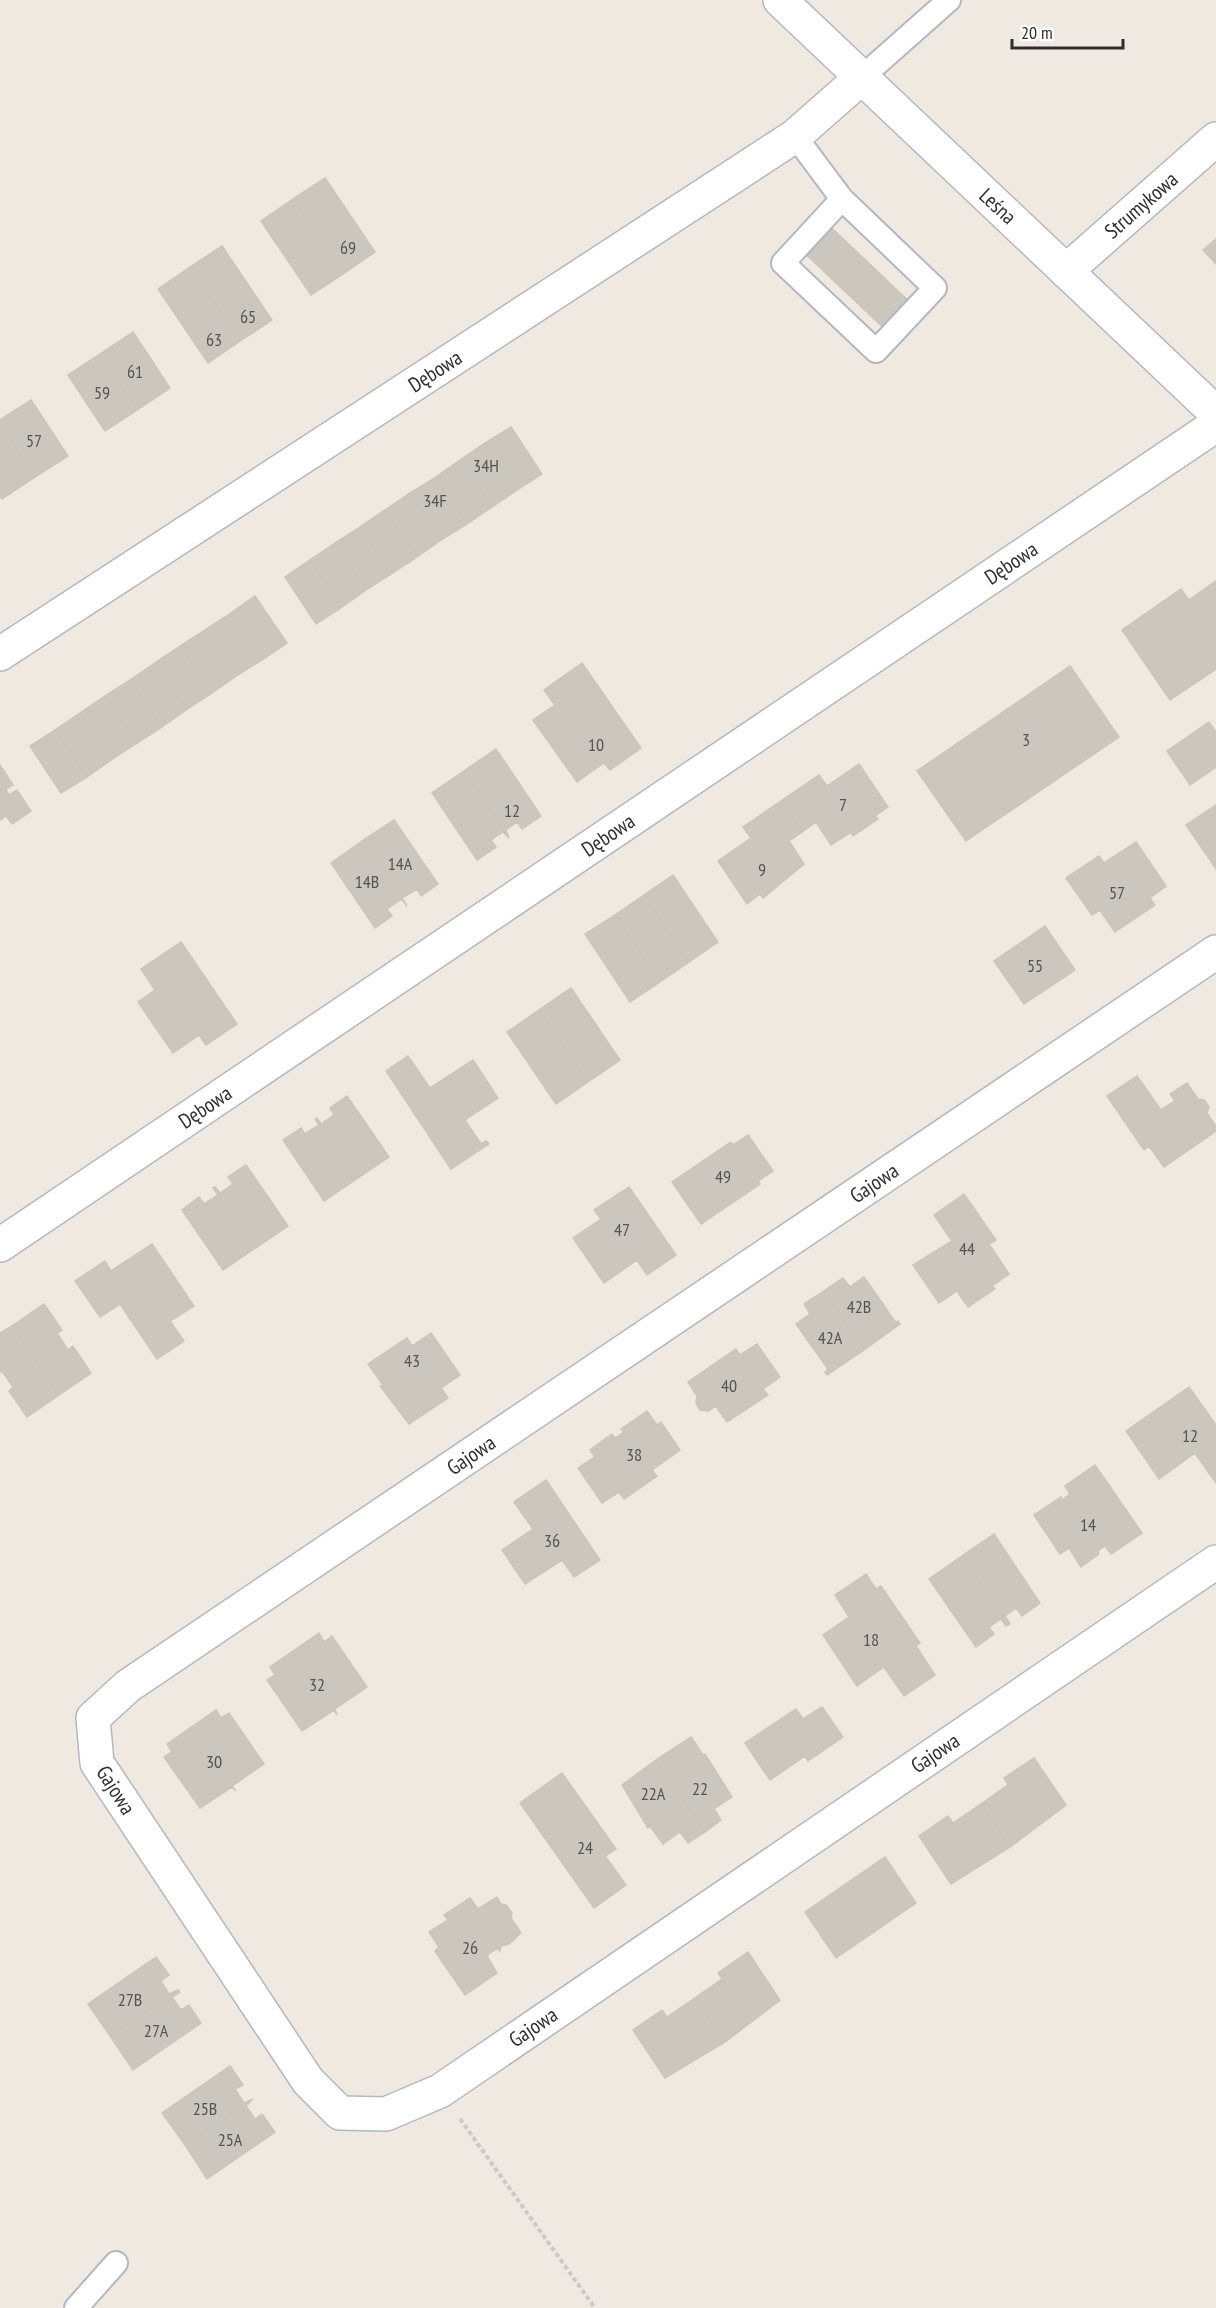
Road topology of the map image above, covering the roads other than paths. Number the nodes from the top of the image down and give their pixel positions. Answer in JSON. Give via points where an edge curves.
{"nodes":[{"id":1,"x":780,"y":0,"type":"edge"},
{"id":2,"x":949,"y":0,"type":"edge"},
{"id":3,"x":861,"y":78,"type":"junction"},
{"id":4,"x":795,"y":136,"type":"junction"},
{"id":5,"x":1216,"y":139,"type":"edge"},
{"id":6,"x":842,"y":200,"type":"junction"},
{"id":7,"x":1066,"y":271,"type":"junction"},
{"id":8,"x":1216,"y":413,"type":"edge"},
{"id":9,"x":1216,"y":424,"type":"edge"},
{"id":10,"x":0,"y":654,"type":"edge"},
{"id":11,"x":1216,"y":952,"type":"edge"},
{"id":12,"x":0,"y":1245,"type":"edge"},
{"id":13,"x":1216,"y":1562,"type":"edge"},
{"id":14,"x":116,"y":2262,"type":"dead end"},
{"id":15,"x":76,"y":2308,"type":"edge"}],
"edges":[{"from":1,"to":3,"type":"street","name":"Leśna"},
{"from":2,"to":3,"type":"lane"},
{"from":3,"to":4,"type":"street","name":"Dębowa"},
{"from":3,"to":7,"type":"street","name":"Leśna"},
{"from":4,"to":6,"type":"lane"},
{"from":4,"to":10,"type":"street","name":"Dębowa"},
{"from":5,"to":7,"type":"street","name":"Strumykowa"},
{"from":6,"to":6,"type":"lane","via":[[783,263],[876,351],[936,288]]},
{"from":7,"to":8,"type":"street","name":"Leśna"},
{"from":9,"to":12,"type":"street","name":"Dębowa"},
{"from":11,"to":13,"type":"street","name":"Gajowa","via":[[128,1686],[93,1718],[97,1763],[308,2081],[340,2113],[386,2114],[440,2091]]},
{"from":14,"to":15,"type":"lane"}]}
